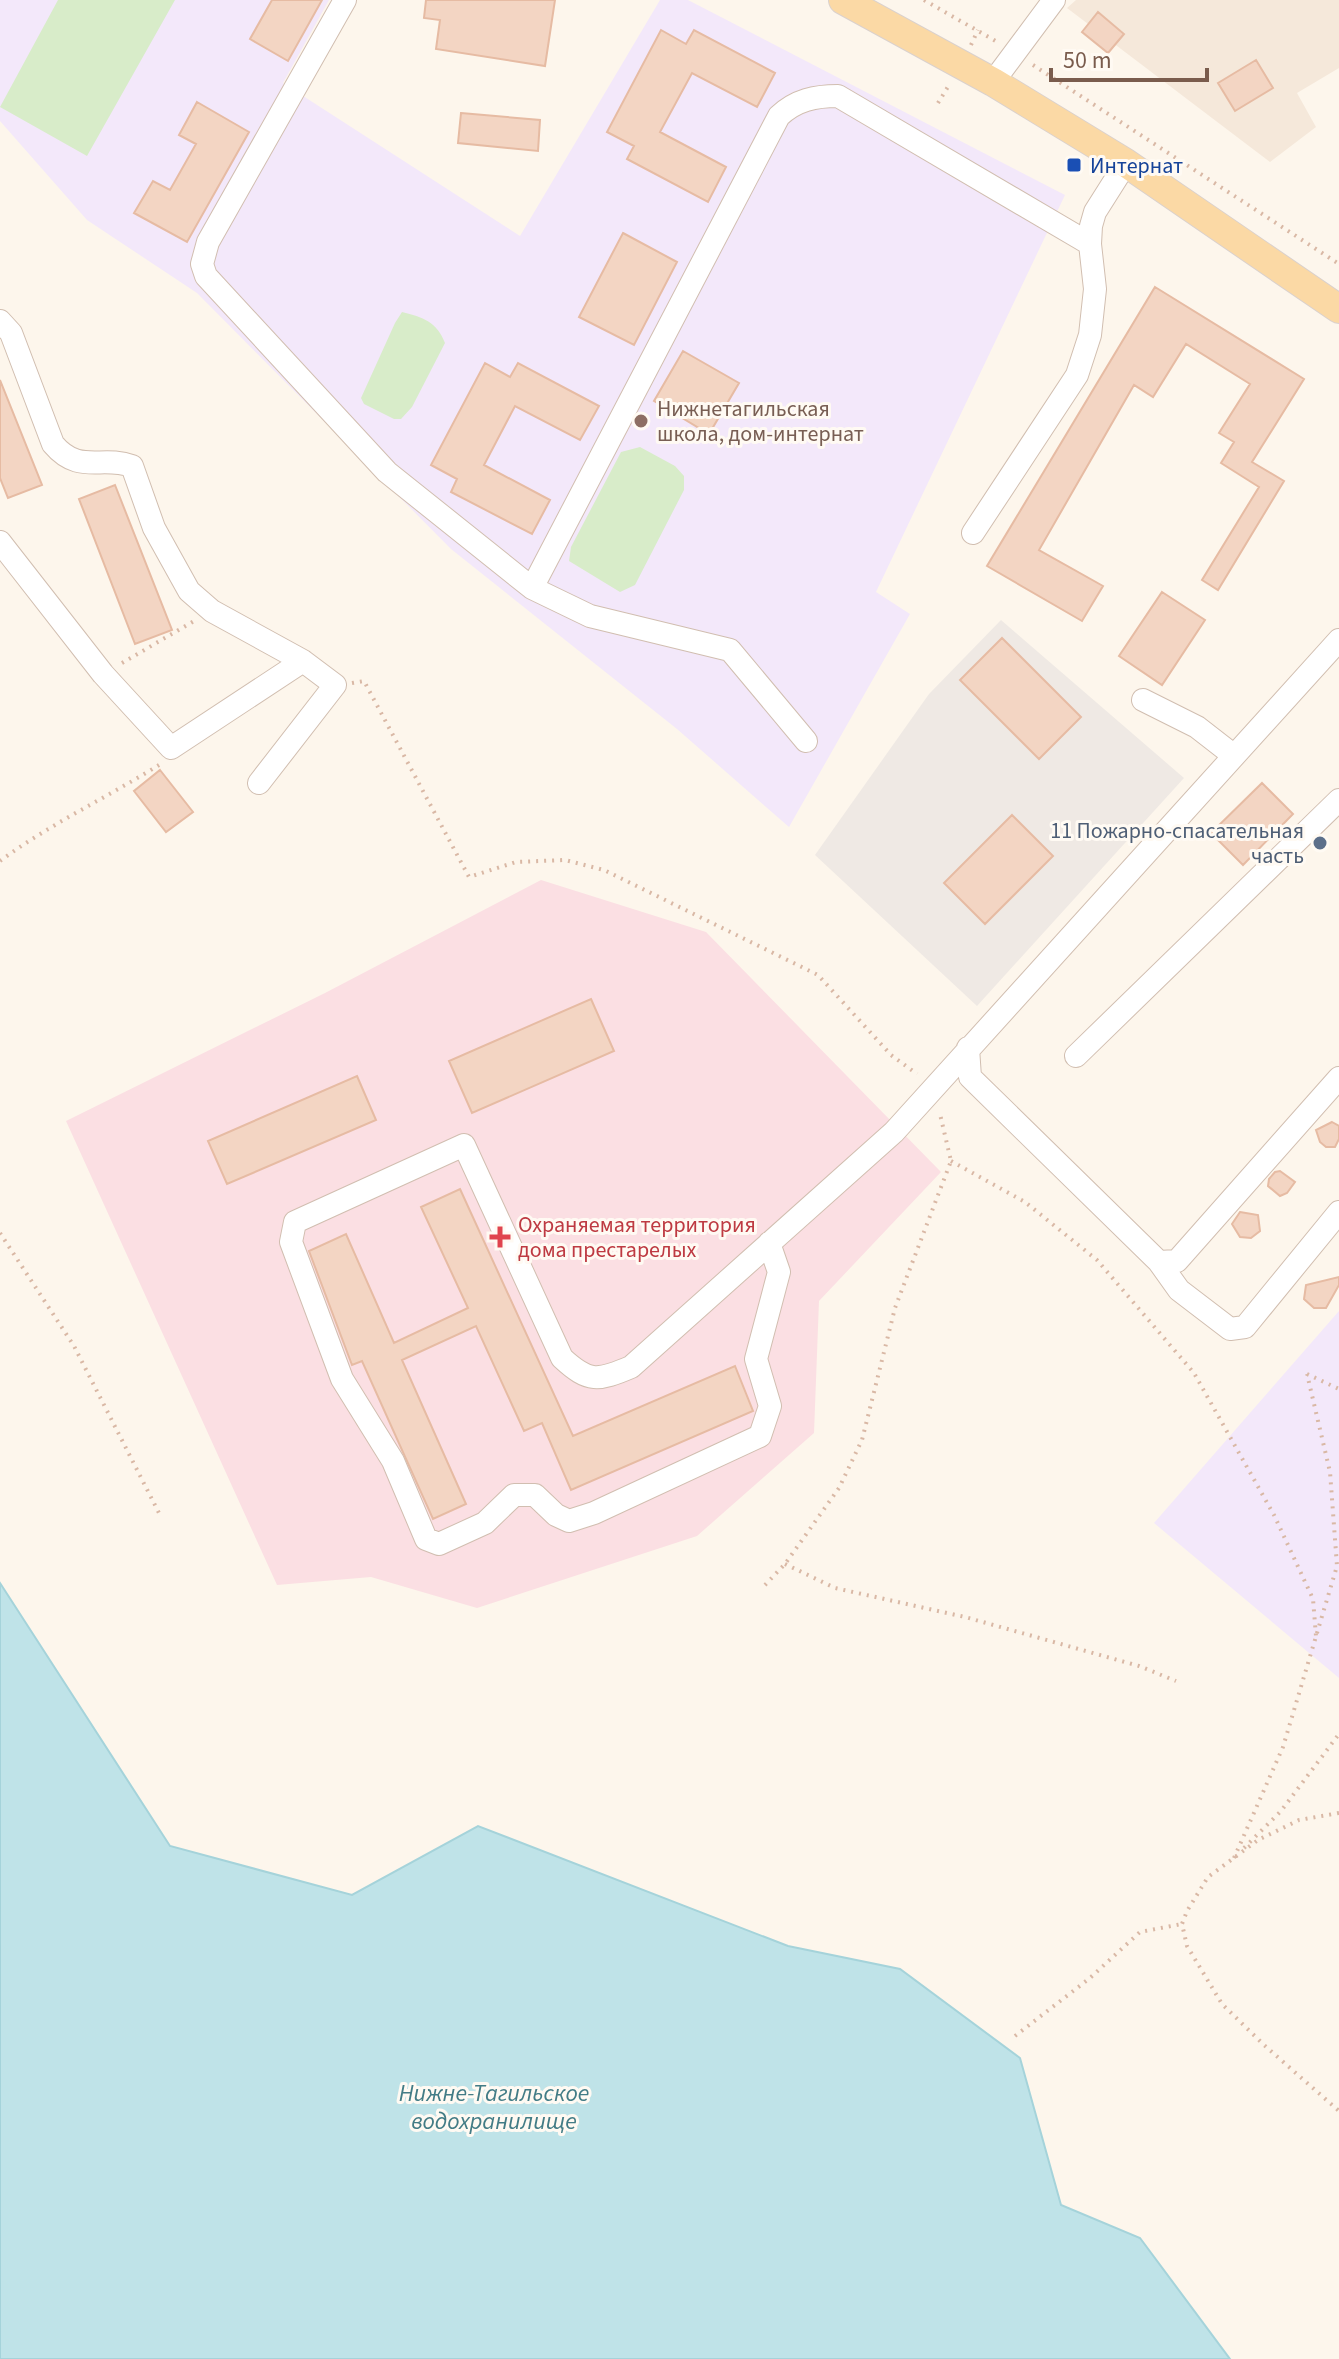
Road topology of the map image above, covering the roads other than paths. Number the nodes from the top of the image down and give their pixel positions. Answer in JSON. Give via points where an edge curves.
{"nodes":[{"id":1,"x":345,"y":0,"type":"edge"},
{"id":2,"x":843,"y":0,"type":"edge"},
{"id":3,"x":1054,"y":0,"type":"edge"},
{"id":4,"x":993,"y":82,"type":"junction"},
{"id":5,"x":1126,"y":163,"type":"junction"},
{"id":6,"x":1090,"y":244,"type":"junction"},
{"id":7,"x":1339,"y":309,"type":"edge"},
{"id":8,"x":0,"y":321,"type":"edge"},
{"id":9,"x":973,"y":533,"type":"dead end"},
{"id":10,"x":0,"y":542,"type":"edge"},
{"id":11,"x":532,"y":588,"type":"junction"},
{"id":12,"x":1339,"y":640,"type":"edge"},
{"id":13,"x":303,"y":661,"type":"junction"},
{"id":14,"x":1143,"y":700,"type":"dead end"},
{"id":15,"x":806,"y":741,"type":"dead end"},
{"id":16,"x":1233,"y":755,"type":"junction"},
{"id":17,"x":259,"y":783,"type":"dead end"},
{"id":18,"x":1339,"y":800,"type":"edge"},
{"id":19,"x":968,"y":1048,"type":"junction"},
{"id":20,"x":1076,"y":1056,"type":"dead end"},
{"id":21,"x":1339,"y":1078,"type":"edge"},
{"id":22,"x":1339,"y":1212,"type":"edge"},
{"id":23,"x":769,"y":1243,"type":"junction"},
{"id":24,"x":1159,"y":1262,"type":"junction"}],
"edges":[{"from":1,"to":11,"type":"street","via":[[208,242],[202,264],[214,287],[387,472]]},
{"from":2,"to":4,"type":"main road"},
{"from":3,"to":4,"type":"street"},
{"from":4,"to":5,"type":"main road"},
{"from":5,"to":6,"type":"street","via":[[1095,212]]},
{"from":5,"to":7,"type":"main road"},
{"from":6,"to":9,"type":"street","via":[[1095,289],[1090,335],[1077,375]]},
{"from":6,"to":11,"type":"street","via":[[838,96],[818,96],[790,106],[779,116]]},
{"from":8,"to":13,"type":"street","via":[[11,333],[53,444],[81,463],[132,466],[154,528],[189,591],[212,611]]},
{"from":10,"to":13,"type":"street","via":[[103,674],[171,748]]},
{"from":11,"to":15,"type":"street","via":[[590,616],[730,650]]},
{"from":12,"to":16,"type":"street"},
{"from":13,"to":17,"type":"street","via":[[335,685]]},
{"from":14,"to":16,"type":"street","via":[[1197,727]]},
{"from":16,"to":19,"type":"street"},
{"from":18,"to":20,"type":"street"},
{"from":19,"to":23,"type":"street","via":[[894,1132]]},
{"from":19,"to":24,"type":"street","via":[[970,1077]]},
{"from":21,"to":24,"type":"street","via":[[1177,1261]]},
{"from":22,"to":24,"type":"street","via":[[1245,1327],[1230,1329],[1179,1290]]},
{"from":23,"to":23,"type":"street","via":[[631,1367],[604,1379],[578,1373],[562,1358],[464,1145],[295,1222],[291,1242],[342,1379],[393,1461],[426,1539],[439,1544],[485,1523],[514,1495],[535,1495],[569,1521],[760,1436],[770,1406],[756,1359],[779,1272]]}]}
